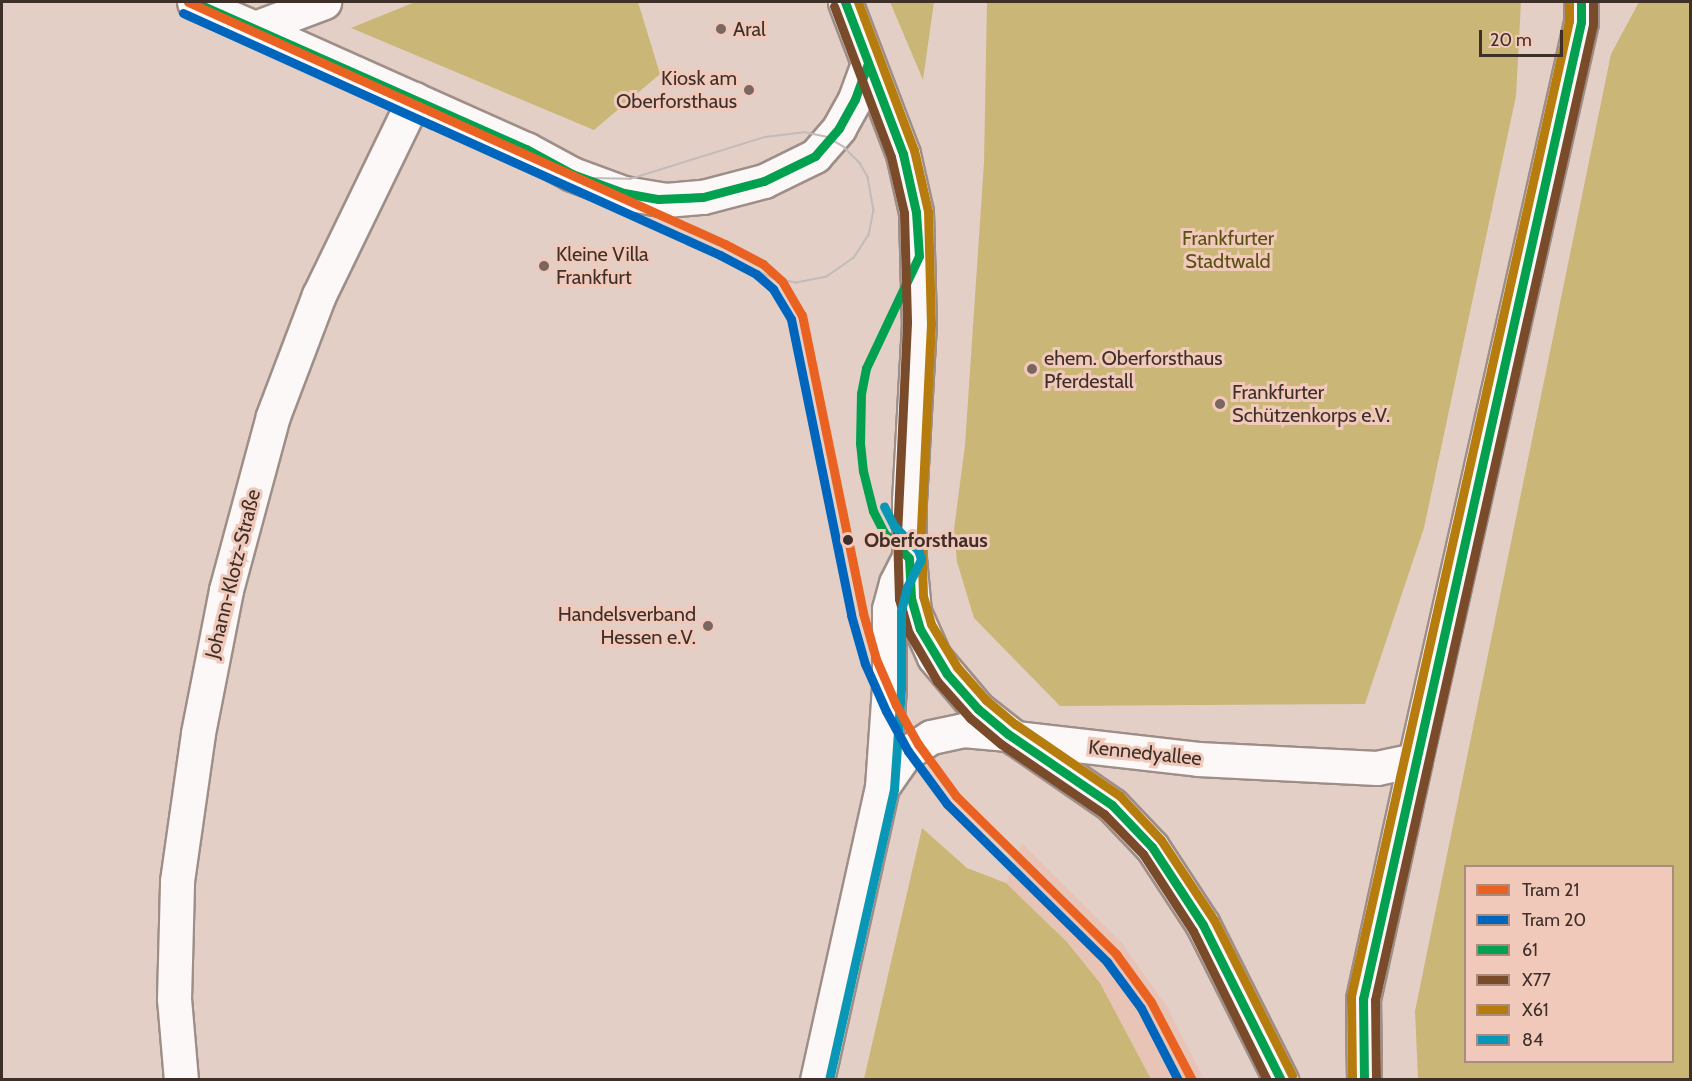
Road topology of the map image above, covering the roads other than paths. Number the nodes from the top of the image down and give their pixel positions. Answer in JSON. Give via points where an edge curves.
{"nodes":[{"id":1,"x":194,"y":2,"type":"edge"},
{"id":2,"x":324,"y":2,"type":"edge"},
{"id":3,"x":844,"y":2,"type":"edge"},
{"id":4,"x":1584,"y":8,"type":"edge"},
{"id":5,"x":255,"y":28,"type":"junction"},
{"id":6,"x":868,"y":63,"type":"junction"},
{"id":7,"x":414,"y":99,"type":"junction"},
{"id":8,"x":909,"y":558,"type":"junction"},
{"id":9,"x":1012,"y":736,"type":"junction"},
{"id":10,"x":1415,"y":760,"type":"junction"},
{"id":11,"x":882,"y":787,"type":"junction"},
{"id":12,"x":181,"y":1080,"type":"edge"},
{"id":13,"x":817,"y":1080,"type":"edge"},
{"id":14,"x":1281,"y":1080,"type":"edge"},
{"id":15,"x":1364,"y":1080,"type":"edge"}],
"edges":[{"from":1,"to":5,"type":"main road"},
{"from":2,"to":5,"type":"main road"},
{"from":3,"to":6,"type":"main road"},
{"from":4,"to":10,"type":"main road"},
{"from":5,"to":7,"type":"main road"},
{"from":6,"to":7,"type":"main road","via":[[855,99],[832,139],[815,156],[781,175],[713,195],[676,200],[644,198],[607,187]]},
{"from":6,"to":8,"type":"main road","via":[[903,154],[918,230],[919,323]]},
{"from":7,"to":12,"type":"main road","name":"Johann-Klotz-Straße","via":[[319,296],[273,416],[226,590],[198,733],[177,881],[174,999]]},
{"from":8,"to":9,"type":"main road","via":[[914,612],[926,643],[962,692]]},
{"from":8,"to":11,"type":"main road","via":[[889,609],[889,688]]},
{"from":9,"to":10,"type":"main road","name":"Kennedyallee","via":[[1186,758],[1335,768],[1377,768]]},
{"from":9,"to":11,"type":"main road","name":"Kennedyallee","via":[[963,730],[931,737],[904,755]]},
{"from":9,"to":14,"type":"main road","via":[[1112,805],[1152,848],[1203,925]]},
{"from":10,"to":15,"type":"main road","via":[[1363,999]]},
{"from":11,"to":13,"type":"main road"}]}
